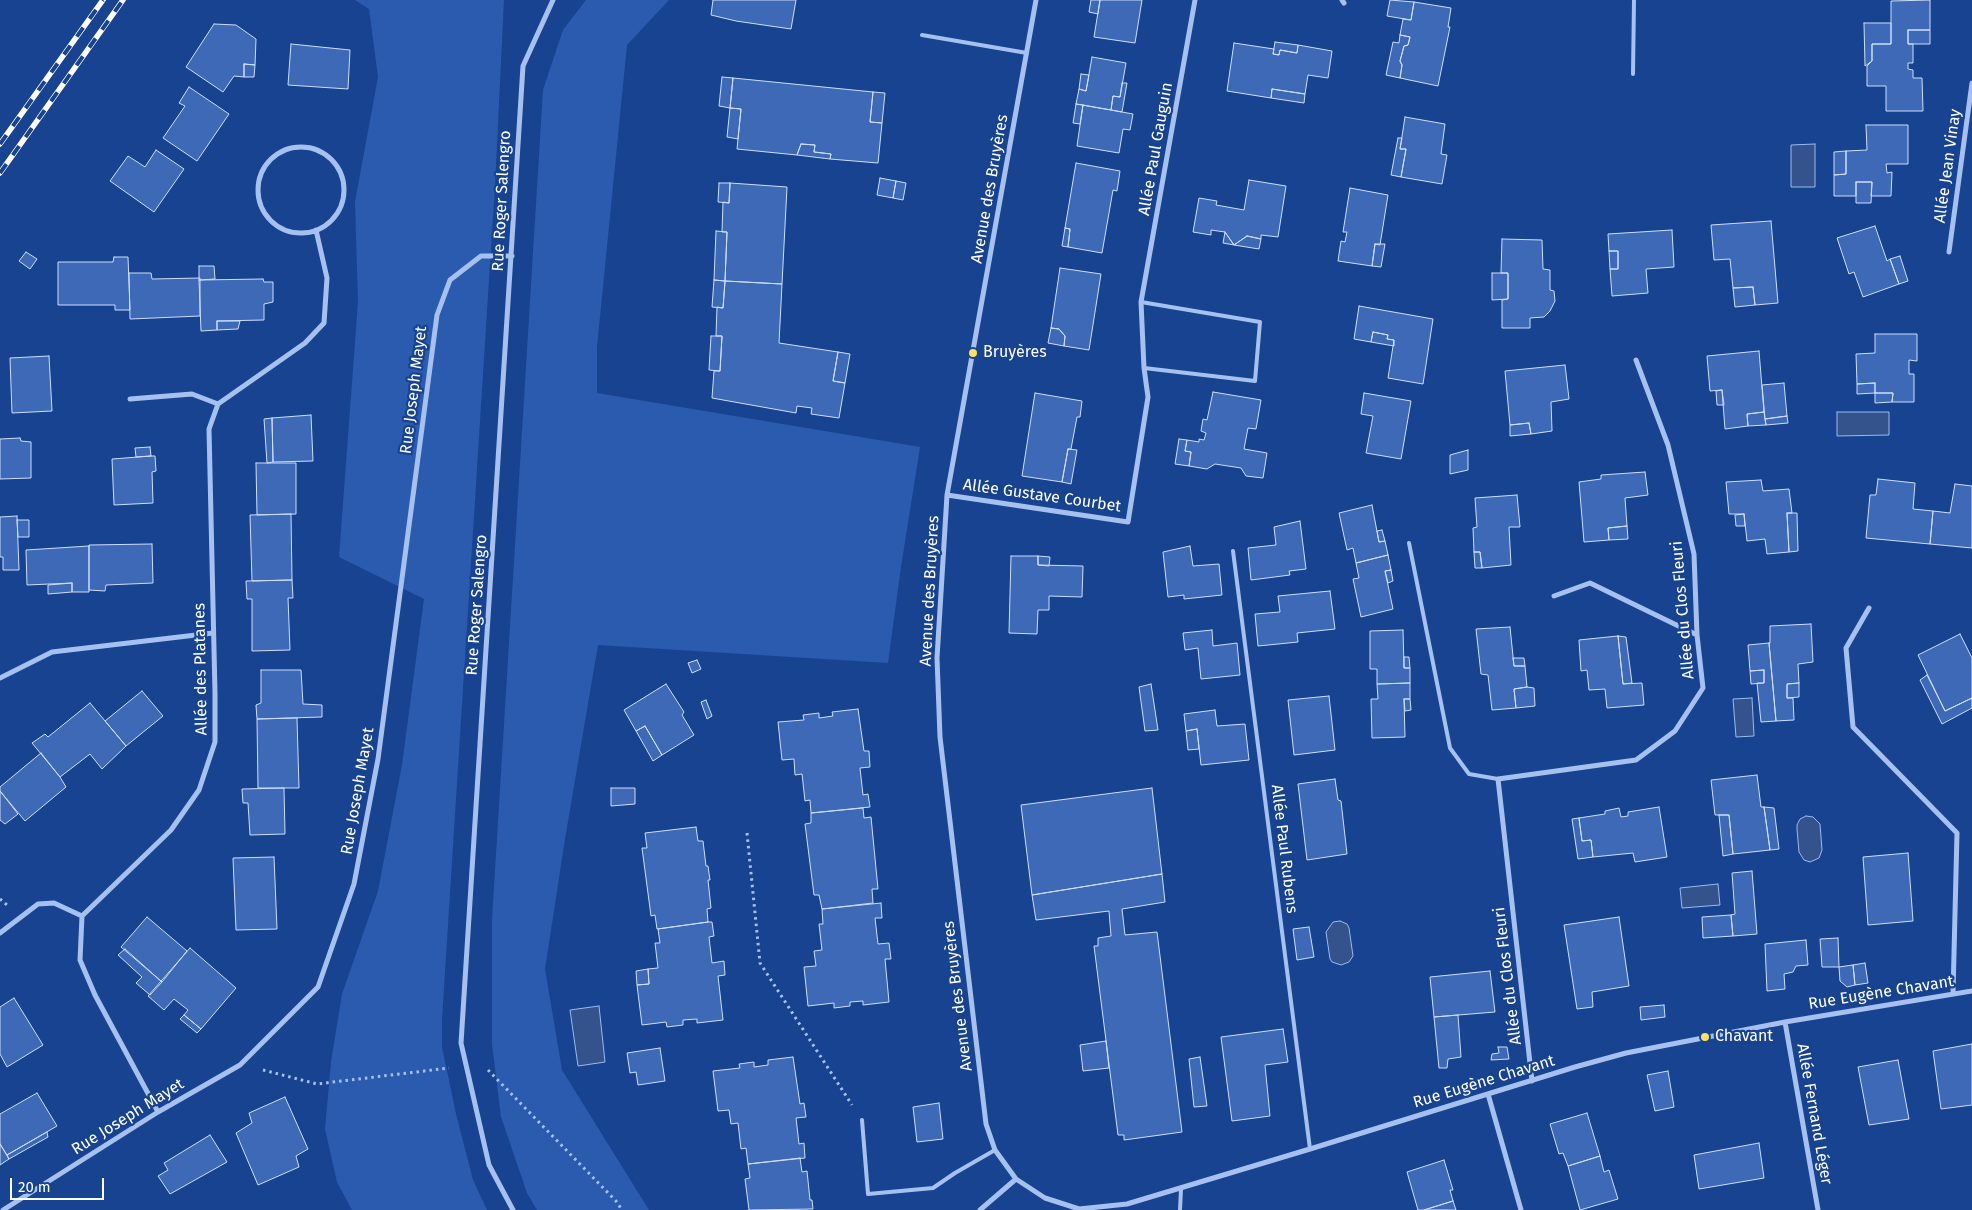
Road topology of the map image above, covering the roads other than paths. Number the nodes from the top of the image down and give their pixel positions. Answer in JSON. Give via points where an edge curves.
{"nodes":[{"id":1,"x":553,"y":0,"type":"edge"},
{"id":2,"x":1036,"y":0,"type":"edge"},
{"id":3,"x":1195,"y":0,"type":"edge"},
{"id":4,"x":1634,"y":0,"type":"edge"},
{"id":5,"x":922,"y":35,"type":"dead end"},
{"id":6,"x":1027,"y":53,"type":"junction"},
{"id":7,"x":1633,"y":74,"type":"dead end"},
{"id":8,"x":1972,"y":84,"type":"edge"},
{"id":9,"x":316,"y":230,"type":"junction"},
{"id":10,"x":1949,"y":252,"type":"dead end"},
{"id":11,"x":512,"y":256,"type":"junction"},
{"id":12,"x":1141,"y":302,"type":"junction"},
{"id":13,"x":1636,"y":360,"type":"dead end"},
{"id":14,"x":1144,"y":368,"type":"junction"},
{"id":15,"x":130,"y":398,"type":"dead end"},
{"id":16,"x":218,"y":404,"type":"junction"},
{"id":17,"x":947,"y":495,"type":"junction"},
{"id":18,"x":1409,"y":543,"type":"dead end"},
{"id":19,"x":1233,"y":551,"type":"dead end"},
{"id":20,"x":1554,"y":596,"type":"dead end"},
{"id":21,"x":1869,"y":608,"type":"dead end"},
{"id":22,"x":213,"y":633,"type":"junction"},
{"id":23,"x":1697,"y":635,"type":"junction"},
{"id":24,"x":0,"y":678,"type":"edge"},
{"id":25,"x":1498,"y":779,"type":"junction"},
{"id":26,"x":82,"y":916,"type":"junction"},
{"id":27,"x":0,"y":934,"type":"edge"},
{"id":28,"x":1972,"y":991,"type":"edge"},
{"id":29,"x":1953,"y":994,"type":"junction"},
{"id":30,"x":1785,"y":1022,"type":"junction"},
{"id":31,"x":1532,"y":1081,"type":"junction"},
{"id":32,"x":1488,"y":1094,"type":"junction"},
{"id":33,"x":158,"y":1112,"type":"junction"},
{"id":34,"x":862,"y":1120,"type":"road end"},
{"id":35,"x":995,"y":1150,"type":"junction"},
{"id":36,"x":1310,"y":1150,"type":"junction"},
{"id":37,"x":1016,"y":1179,"type":"junction"},
{"id":38,"x":1181,"y":1189,"type":"junction"},
{"id":39,"x":3,"y":1210,"type":"edge"},
{"id":40,"x":513,"y":1210,"type":"edge"},
{"id":41,"x":980,"y":1210,"type":"edge"},
{"id":42,"x":1180,"y":1210,"type":"edge"},
{"id":43,"x":1522,"y":1210,"type":"edge"},
{"id":44,"x":1818,"y":1210,"type":"edge"}],
"edges":[{"from":1,"to":11,"type":"street","name":"Rue Roger Salengro","via":[[523,66]]},
{"from":2,"to":6,"type":"street","name":"Avenue des Bruyères"},
{"from":3,"to":12,"type":"street","name":"Allée Paul Gauguin"},
{"from":4,"to":7,"type":"lane"},
{"from":5,"to":6,"type":"lane"},
{"from":6,"to":17,"type":"street","name":"Avenue des Bruyères"},
{"from":8,"to":10,"type":"street","name":"Allée Jean Vinay"},
{"from":9,"to":9,"type":"street","via":[[328,224],[342,202],[344,188],[341,175],[334,163],[312,148],[286,150],[274,156],[259,178],[257,192],[260,205],[276,226],[289,232]]},
{"from":9,"to":16,"type":"street","via":[[327,278],[324,323],[306,343]]},
{"from":11,"to":33,"type":"street","name":"Rue Joseph Mayet","via":[[482,256],[450,280],[436,315],[378,759],[354,884],[318,987],[240,1065]]},
{"from":11,"to":40,"type":"street","name":"Rue Roger Salengro","via":[[461,1043],[489,1165]]},
{"from":12,"to":14,"type":"street","name":"Allée Gustave Courbet"},
{"from":12,"to":14,"type":"lane","via":[[1260,322],[1254,381]]},
{"from":13,"to":23,"type":"street","name":"Allée du Clos Fleuri","via":[[1668,445],[1694,554]]},
{"from":14,"to":17,"type":"street","name":"Allée Gustave Courbet","via":[[1148,397],[1128,522]]},
{"from":15,"to":16,"type":"street","via":[[192,394]]},
{"from":16,"to":22,"type":"street","name":"Allée des Platanes","via":[[209,428]]},
{"from":17,"to":35,"type":"street","name":"Avenue des Bruyères","via":[[938,658],[940,737],[986,1124]]},
{"from":18,"to":25,"type":"lane","name":"Allée du Clos Fleuri","via":[[1450,748],[1469,774]]},
{"from":19,"to":36,"type":"lane","name":"Allée Paul Rubens"},
{"from":20,"to":23,"type":"street","via":[[1590,583]]},
{"from":21,"to":29,"type":"street","via":[[1846,648],[1853,727],[1957,834]]},
{"from":22,"to":24,"type":"street","via":[[52,652]]},
{"from":22,"to":26,"type":"street","name":"Allée des Platanes","via":[[214,742],[199,790],[171,830]]},
{"from":23,"to":25,"type":"street","name":"Allée du Clos Fleuri","via":[[1703,688],[1675,731],[1636,760]]},
{"from":25,"to":31,"type":"street","name":"Allée du Clos Fleuri"},
{"from":26,"to":27,"type":"street","via":[[54,903],[38,904]]},
{"from":26,"to":33,"type":"street","via":[[80,960],[94,995]]},
{"from":28,"to":29,"type":"street","name":"Rue Eugène Chavant"},
{"from":29,"to":30,"type":"street","name":"Rue Eugène Chavant"},
{"from":30,"to":31,"type":"street","name":"Rue Eugène Chavant","via":[[1626,1053]]},
{"from":30,"to":44,"type":"street","name":"Allée Fernand Léger"},
{"from":31,"to":32,"type":"street","name":"Rue Eugène Chavant"},
{"from":32,"to":36,"type":"street","name":"Rue Eugène Chavant"},
{"from":32,"to":43,"type":"street"},
{"from":33,"to":39,"type":"street","name":"Rue Joseph Mayet"},
{"from":34,"to":35,"type":"lane","via":[[868,1194],[933,1188]]},
{"from":35,"to":37,"type":"street","name":"Avenue des Bruyères"},
{"from":36,"to":38,"type":"street","name":"Rue Eugène Chavant"},
{"from":37,"to":38,"type":"street","name":"Rue Eugène Chavant","via":[[1045,1198],[1079,1209],[1126,1204]]},
{"from":37,"to":41,"type":"street"},
{"from":38,"to":42,"type":"lane"}]}
